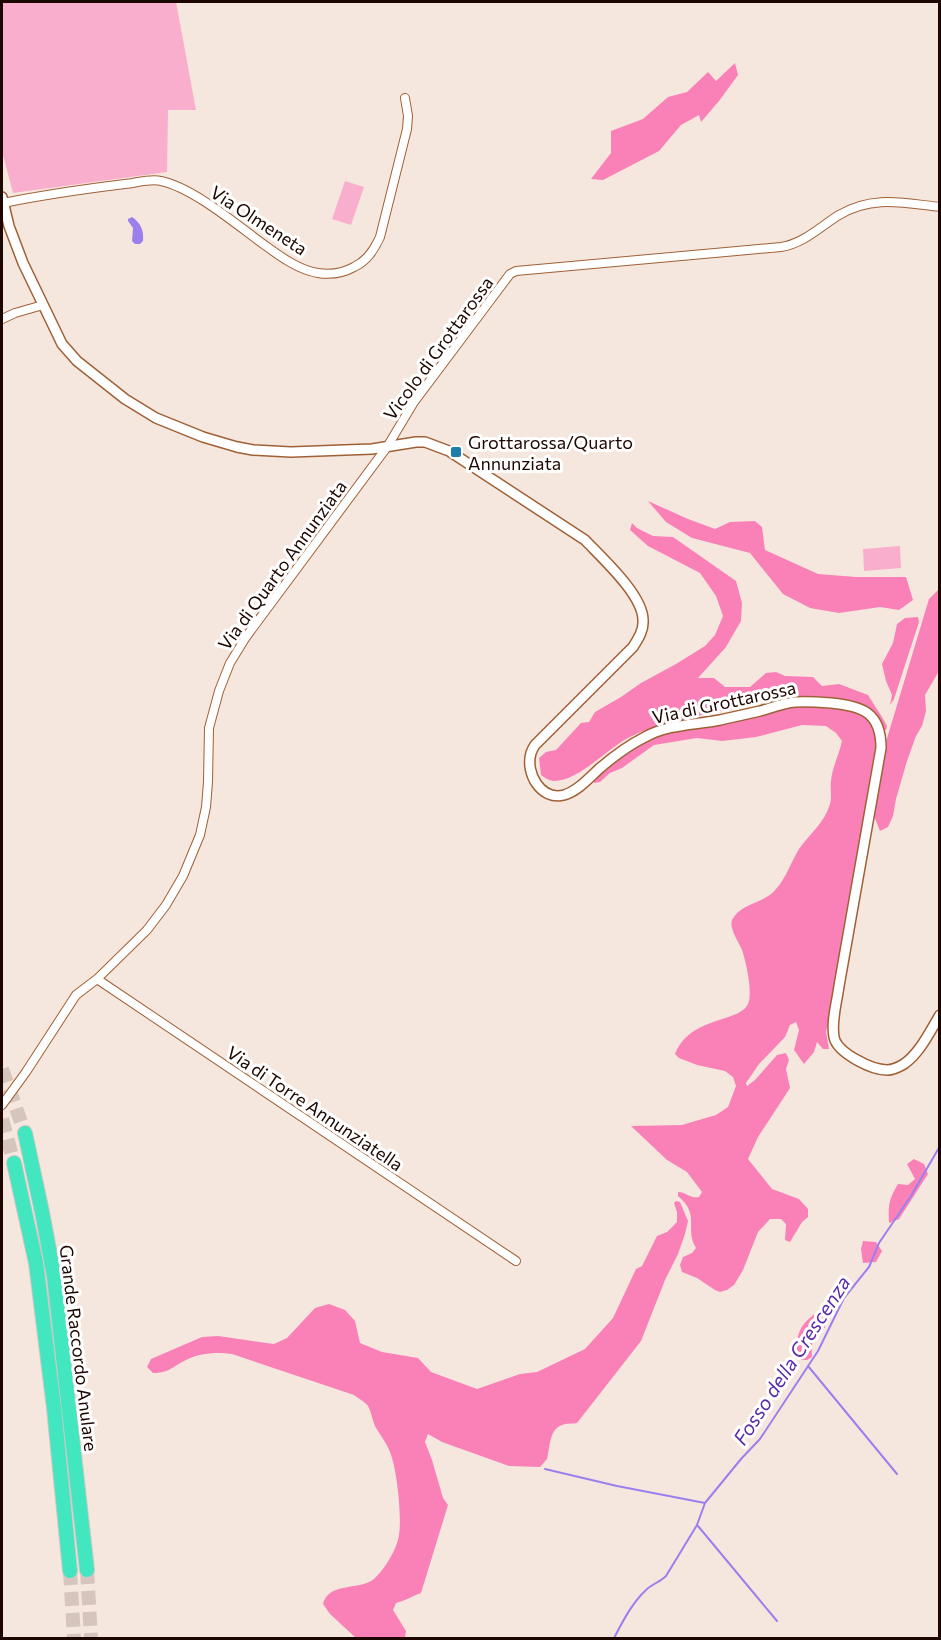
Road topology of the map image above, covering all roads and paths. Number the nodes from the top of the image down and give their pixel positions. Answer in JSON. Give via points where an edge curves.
{"nodes":[{"id":1,"x":405,"y":98,"type":"dead end"},
{"id":2,"x":2,"y":200,"type":"edge"},
{"id":3,"x":939,"y":207,"type":"edge"},
{"id":4,"x":43,"y":305,"type":"junction"},
{"id":5,"x":2,"y":319,"type":"edge"},
{"id":6,"x":387,"y":447,"type":"junction"},
{"id":7,"x":96,"y":979,"type":"junction"},
{"id":8,"x":939,"y":1015,"type":"edge"},
{"id":9,"x":2,"y":1105,"type":"edge"},
{"id":10,"x":25,"y":1133,"type":"tunnel mouth"},
{"id":11,"x":14,"y":1163,"type":"tunnel mouth"},
{"id":12,"x":516,"y":1261,"type":"dead end"},
{"id":13,"x":87,"y":1570,"type":"tunnel mouth"},
{"id":14,"x":70,"y":1571,"type":"tunnel mouth"}],
"edges":[{"from":1,"to":2,"type":"street","name":"Via Olmeneta","via":[[407,129],[380,237],[359,265],[339,272],[318,273],[297,265],[179,186],[158,180]]},
{"from":2,"to":4,"type":"street","name":"Via di Grottarossa","via":[[23,263]]},
{"from":3,"to":6,"type":"street","name":"Vicolo di Grottarossa","via":[[871,202],[849,210],[786,247],[516,271],[414,402]]},
{"from":4,"to":5,"type":"street"},
{"from":4,"to":6,"type":"street","name":"Via di Grottarossa","via":[[62,344],[77,361],[156,418],[203,437],[253,450]]},
{"from":6,"to":7,"type":"street","name":"Via di Quarto Annunziata","via":[[230,663],[209,728],[206,807],[192,857],[175,892],[147,930]]},
{"from":6,"to":8,"type":"street","name":"Via di Grottarossa","via":[[425,442],[448,451],[585,540],[638,601],[644,623],[633,647],[541,737],[531,753],[532,775],[547,794],[564,795],[576,789],[621,752],[672,726],[703,723],[793,702],[849,705],[868,713],[879,727],[881,748],[839,986],[834,1036],[847,1054],[890,1070],[910,1059]]},
{"from":7,"to":9,"type":"street","name":"Via di Quarto Annunziata","via":[[76,995]]},
{"from":7,"to":12,"type":"street","name":"Via di Torre Annunziatella"},
{"from":10,"to":13,"type":"highway","name":"Grande Raccordo Anulare","via":[[54,1276]]},
{"from":11,"to":14,"type":"highway","name":"Grande Raccordo Anulare","via":[[36,1263]]}]}
